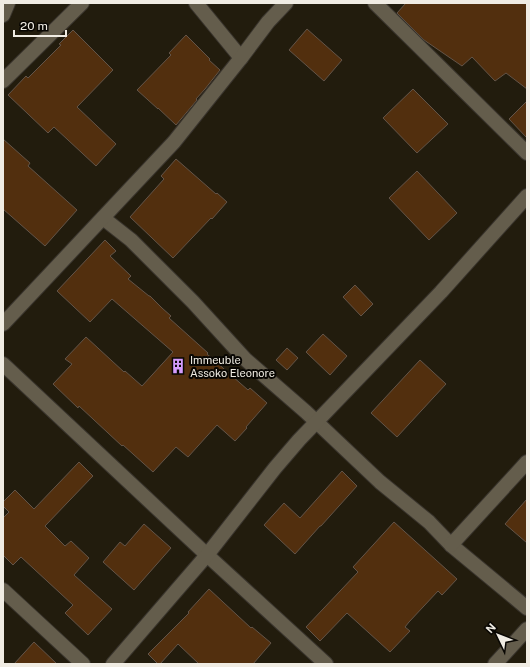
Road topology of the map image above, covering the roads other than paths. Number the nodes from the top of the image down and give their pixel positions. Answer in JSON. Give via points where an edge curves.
{"nodes":[{"id":1,"x":8,"y":3,"type":"edge"},
{"id":2,"x":82,"y":3,"type":"edge"},
{"id":3,"x":196,"y":3,"type":"edge"},
{"id":4,"x":286,"y":3,"type":"edge"},
{"id":5,"x":375,"y":3,"type":"edge"},
{"id":6,"x":3,"y":15,"type":"edge"},
{"id":7,"x":241,"y":58,"type":"junction"},
{"id":8,"x":3,"y":81,"type":"edge"},
{"id":9,"x":527,"y":153,"type":"edge"},
{"id":10,"x":527,"y":196,"type":"edge"},
{"id":11,"x":103,"y":218,"type":"junction"},
{"id":12,"x":3,"y":324,"type":"edge"},
{"id":13,"x":3,"y":364,"type":"edge"},
{"id":14,"x":317,"y":422,"type":"junction"},
{"id":15,"x":527,"y":462,"type":"edge"},
{"id":16,"x":451,"y":545,"type":"junction"},
{"id":17,"x":207,"y":555,"type":"junction"},
{"id":18,"x":3,"y":590,"type":"edge"},
{"id":19,"x":527,"y":608,"type":"edge"},
{"id":20,"x":527,"y":629,"type":"edge"},
{"id":21,"x":83,"y":664,"type":"edge"},
{"id":22,"x":113,"y":664,"type":"edge"},
{"id":23,"x":326,"y":664,"type":"edge"},
{"id":24,"x":495,"y":664,"type":"edge"}],
"edges":[{"from":1,"to":6,"type":"street"},
{"from":2,"to":8,"type":"street"},
{"from":3,"to":7,"type":"street"},
{"from":4,"to":7,"type":"street"},
{"from":5,"to":9,"type":"street"},
{"from":7,"to":11,"type":"street","via":[[174,142]]},
{"from":10,"to":14,"type":"street","via":[[441,292]]},
{"from":11,"to":12,"type":"street"},
{"from":11,"to":14,"type":"street","via":[[131,240],[245,359]]},
{"from":13,"to":17,"type":"street"},
{"from":14,"to":16,"type":"street","via":[[380,482],[429,522]]},
{"from":14,"to":17,"type":"street","via":[[275,468]]},
{"from":15,"to":16,"type":"street"},
{"from":16,"to":19,"type":"street"},
{"from":17,"to":22,"type":"street"},
{"from":17,"to":23,"type":"street"},
{"from":18,"to":21,"type":"street"},
{"from":20,"to":24,"type":"street"}]}
